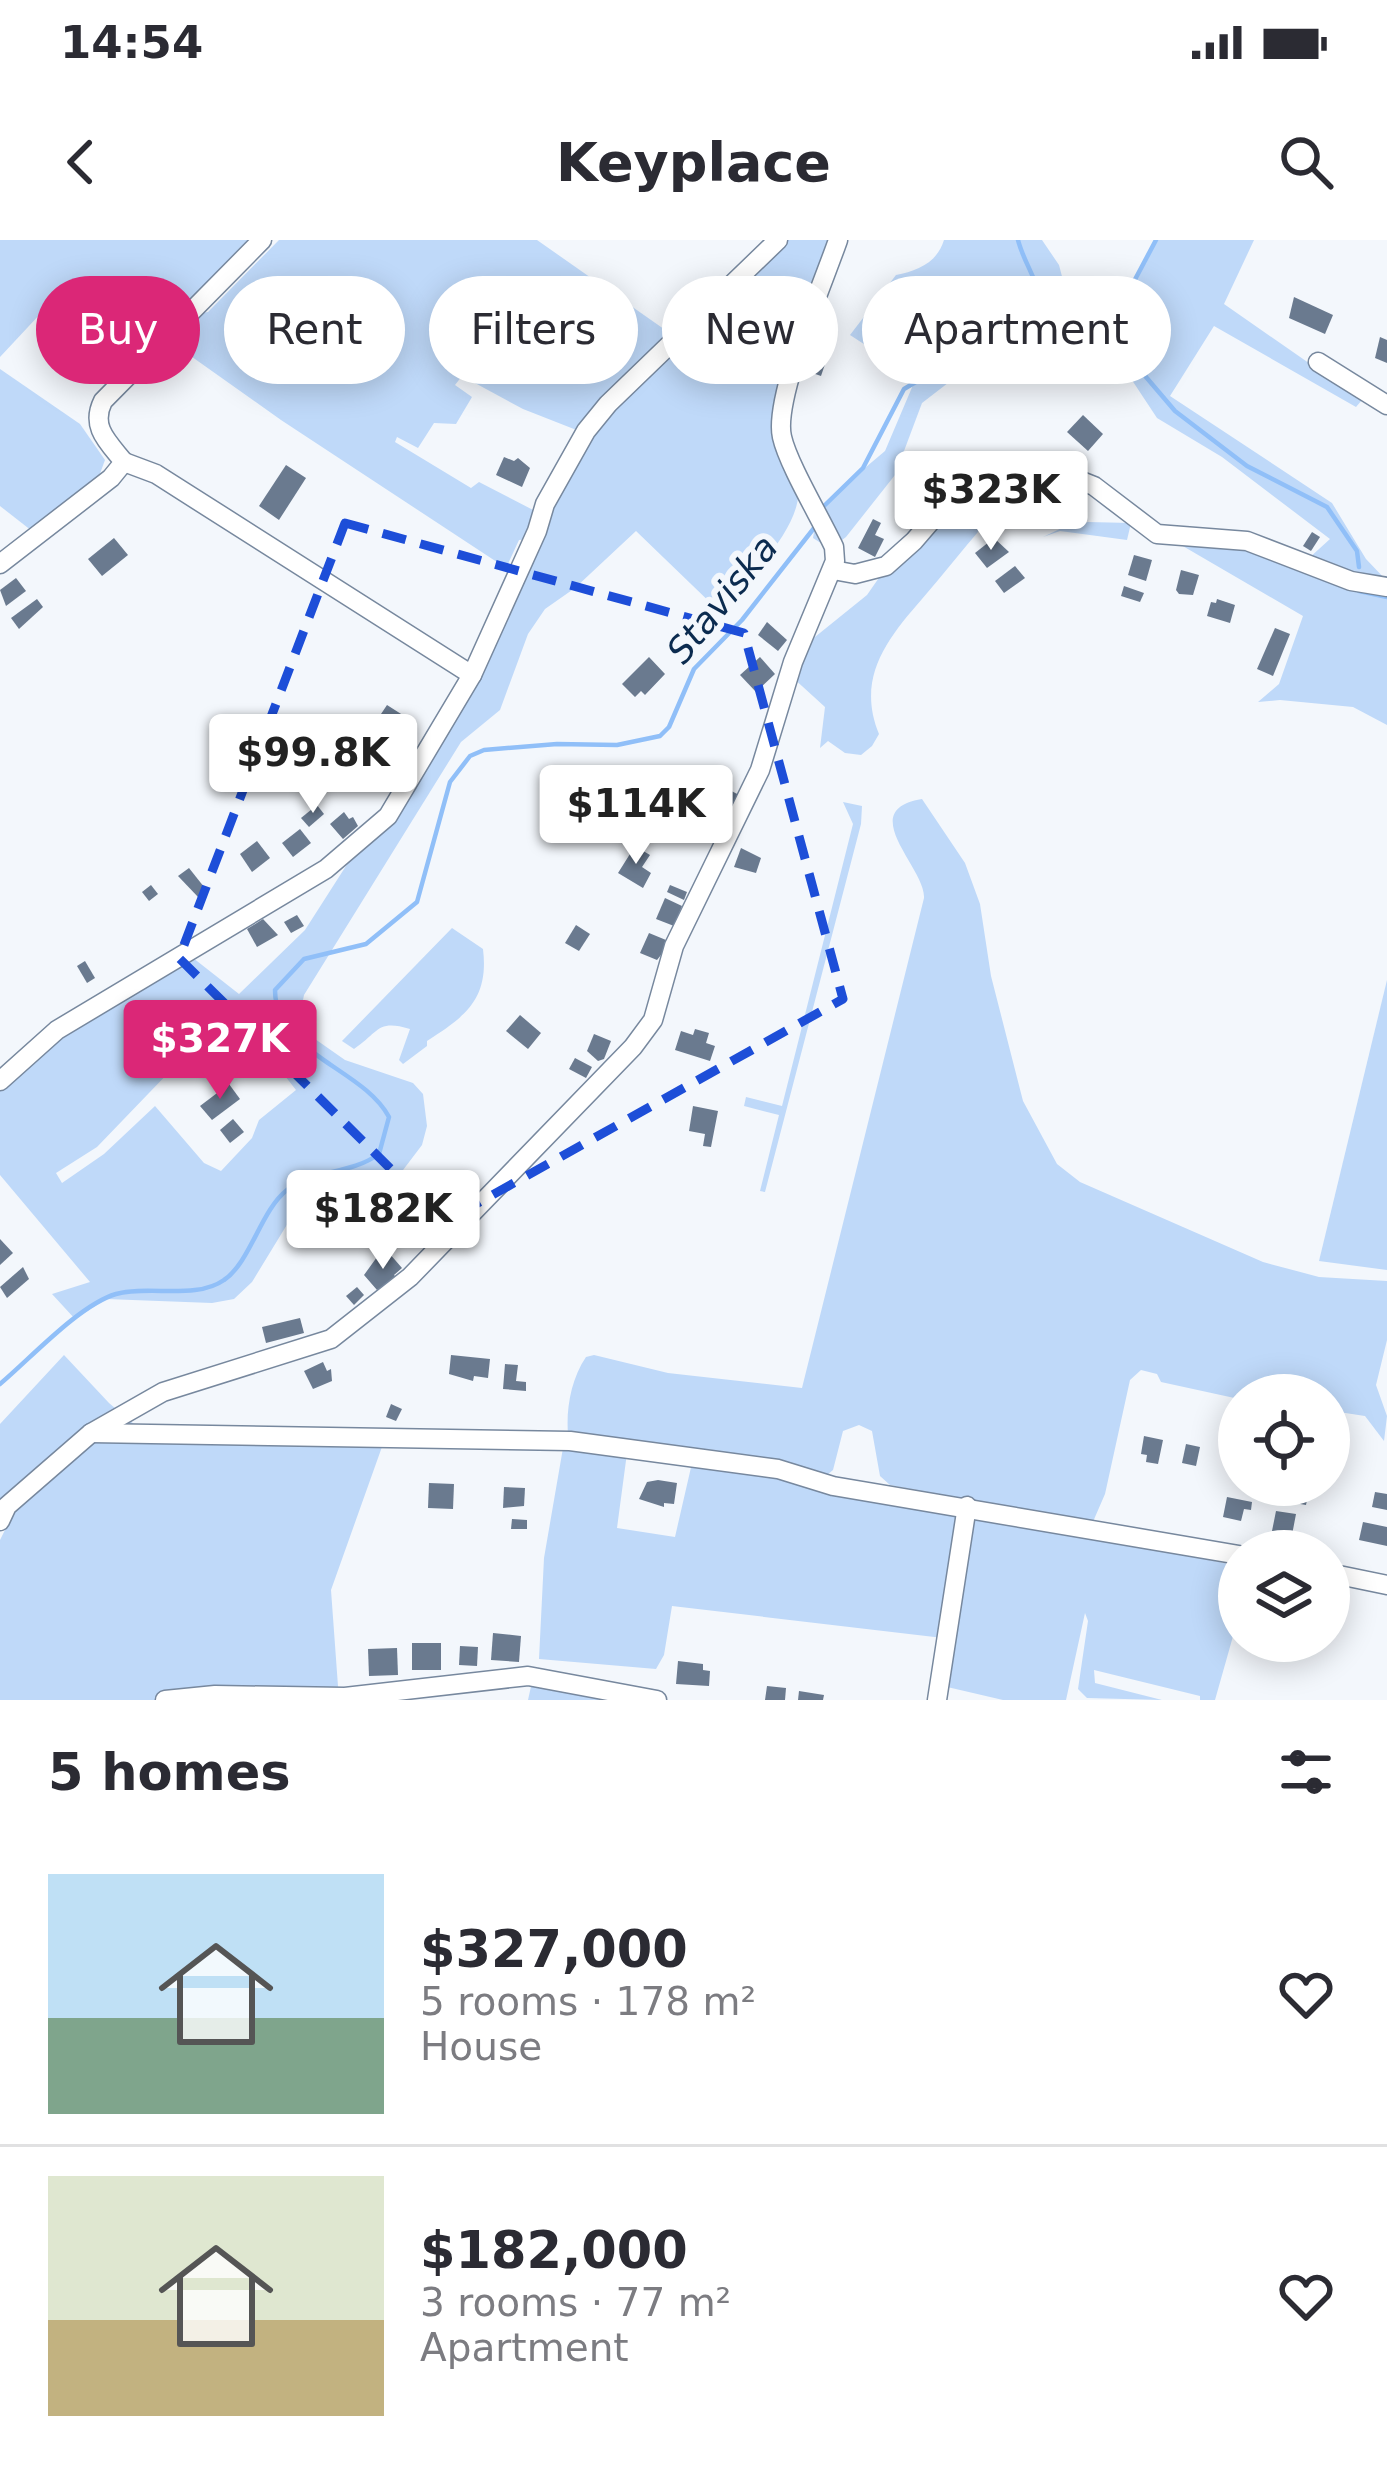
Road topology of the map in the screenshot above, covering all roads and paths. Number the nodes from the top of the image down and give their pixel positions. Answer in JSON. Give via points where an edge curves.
{"nodes":[{"id":1,"x":262,"y":240,"type":"edge"},
{"id":2,"x":778,"y":240,"type":"edge"},
{"id":3,"x":838,"y":240,"type":"edge"},
{"id":4,"x":1318,"y":362,"type":"dead end"},
{"id":5,"x":1387,"y":405,"type":"edge"},
{"id":6,"x":124,"y":462,"type":"junction"},
{"id":7,"x":0,"y":564,"type":"edge"},
{"id":8,"x":833,"y":570,"type":"junction"},
{"id":9,"x":1387,"y":587,"type":"edge"},
{"id":10,"x":472,"y":675,"type":"junction"},
{"id":11,"x":0,"y":1081,"type":"edge"},
{"id":12,"x":91,"y":1433,"type":"junction"},
{"id":13,"x":968,"y":1506,"type":"junction"},
{"id":14,"x":0,"y":1521,"type":"edge"},
{"id":15,"x":1218,"y":1552,"type":"edge"},
{"id":16,"x":1350,"y":1577,"type":"edge"},
{"id":17,"x":1387,"y":1585,"type":"edge"},
{"id":18,"x":165,"y":1700,"type":"edge"},
{"id":19,"x":657,"y":1700,"type":"edge"},
{"id":20,"x":937,"y":1700,"type":"edge"}],
"edges":[{"from":1,"to":6,"type":"street","via":[[103,401],[100,431]]},
{"from":2,"to":10,"type":"street","via":[[586,431],[545,504]]},
{"from":3,"to":8,"type":"street","via":[[782,411],[782,437],[834,547]]},
{"from":4,"to":5,"type":"street"},
{"from":6,"to":7,"type":"street"},
{"from":6,"to":10,"type":"street","via":[[156,474]]},
{"from":8,"to":9,"type":"street","via":[[886,566],[945,505],[992,476],[1054,470],[1094,486],[1157,534],[1247,541]]},
{"from":8,"to":12,"type":"street","via":[[793,662],[760,770],[674,946],[653,1020],[633,1047],[410,1276],[331,1339],[163,1392]]},
{"from":10,"to":11,"type":"street","via":[[388,816],[326,869],[57,1030]]},
{"from":12,"to":13,"type":"street","via":[[570,1441]]},
{"from":12,"to":14,"type":"street"},
{"from":13,"to":15,"type":"street"},
{"from":13,"to":20,"type":"street"},
{"from":16,"to":17,"type":"street"},
{"from":18,"to":19,"type":"street","via":[[345,1697],[528,1676]]}]}
